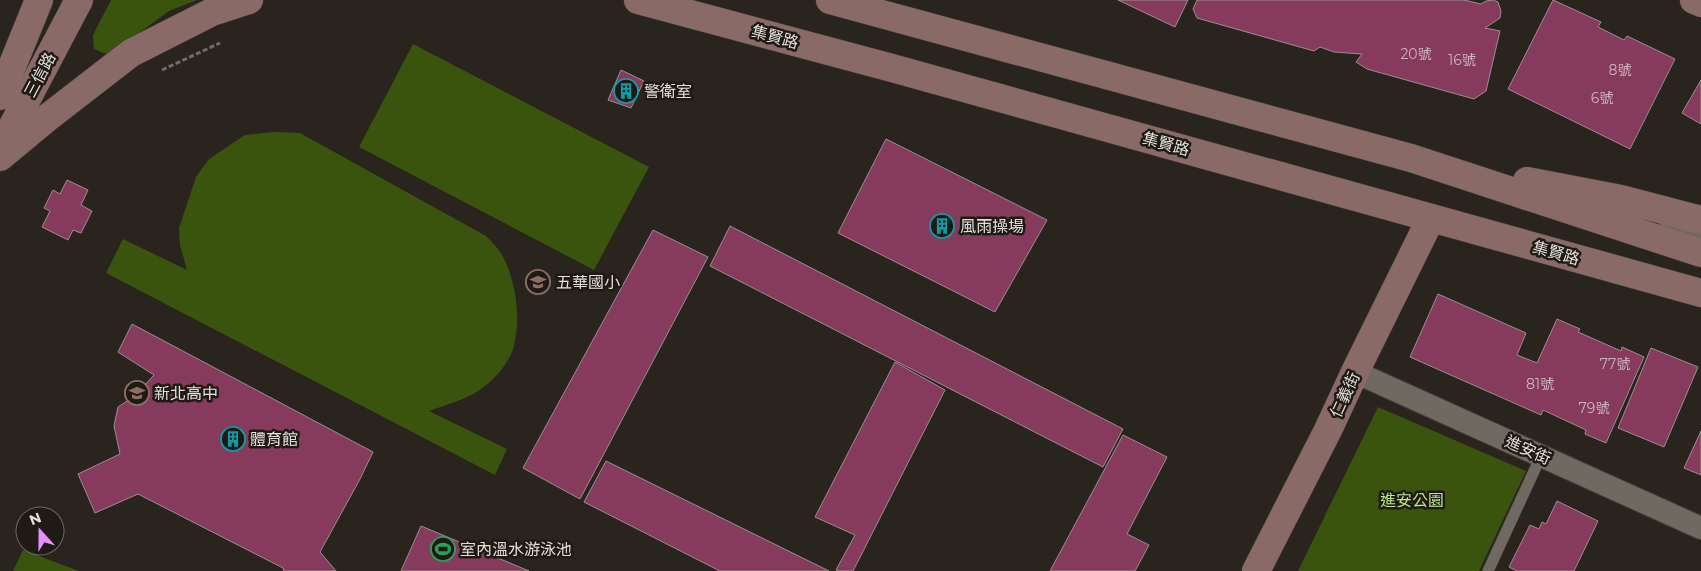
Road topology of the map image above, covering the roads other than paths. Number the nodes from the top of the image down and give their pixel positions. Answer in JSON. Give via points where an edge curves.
{"nodes":[{"id":1,"x":79,"y":0,"type":"edge"},
{"id":2,"x":249,"y":0,"type":"edge"},
{"id":3,"x":638,"y":0,"type":"edge"},
{"id":4,"x":830,"y":0,"type":"edge"},
{"id":5,"x":1694,"y":0,"type":"edge"},
{"id":6,"x":37,"y":2,"type":"edge"},
{"id":7,"x":1701,"y":3,"type":"edge"},
{"id":8,"x":0,"y":96,"type":"edge"},
{"id":9,"x":0,"y":150,"type":"edge"},
{"id":10,"x":0,"y":157,"type":"edge"},
{"id":11,"x":1412,"y":158,"type":"junction"},
{"id":12,"x":1621,"y":199,"type":"junction"},
{"id":13,"x":1431,"y":218,"type":"junction"},
{"id":14,"x":1701,"y":220,"type":"edge"},
{"id":15,"x":1701,"y":237,"type":"edge"},
{"id":16,"x":1701,"y":253,"type":"edge"},
{"id":17,"x":1699,"y":292,"type":"edge"},
{"id":18,"x":1355,"y":372,"type":"junction"},
{"id":19,"x":1541,"y":456,"type":"junction"},
{"id":20,"x":1701,"y":528,"type":"edge"},
{"id":21,"x":1256,"y":571,"type":"edge"},
{"id":22,"x":1488,"y":571,"type":"edge"}],
"edges":[{"from":1,"to":9,"type":"main road","name":"三信路"},
{"from":2,"to":10,"type":"main road","via":[[212,12],[131,53]]},
{"from":3,"to":13,"type":"main road","name":"集賢路"},
{"from":4,"to":11,"type":"main road"},
{"from":5,"to":7,"type":"main road"},
{"from":6,"to":8,"type":"main road","name":"三信路"},
{"from":11,"to":12,"type":"main road"},
{"from":11,"to":16,"type":"main road"},
{"from":12,"to":14,"type":"main road"},
{"from":12,"to":15,"type":"lane","via":[[1688,234]]},
{"from":13,"to":17,"type":"main road","name":"集賢路"},
{"from":13,"to":18,"type":"main road","name":"仁義街"},
{"from":18,"to":19,"type":"street","name":"進安街"},
{"from":18,"to":21,"type":"main road","name":"仁義街"},
{"from":19,"to":20,"type":"street","name":"進安街"},
{"from":19,"to":22,"type":"lane"}]}
